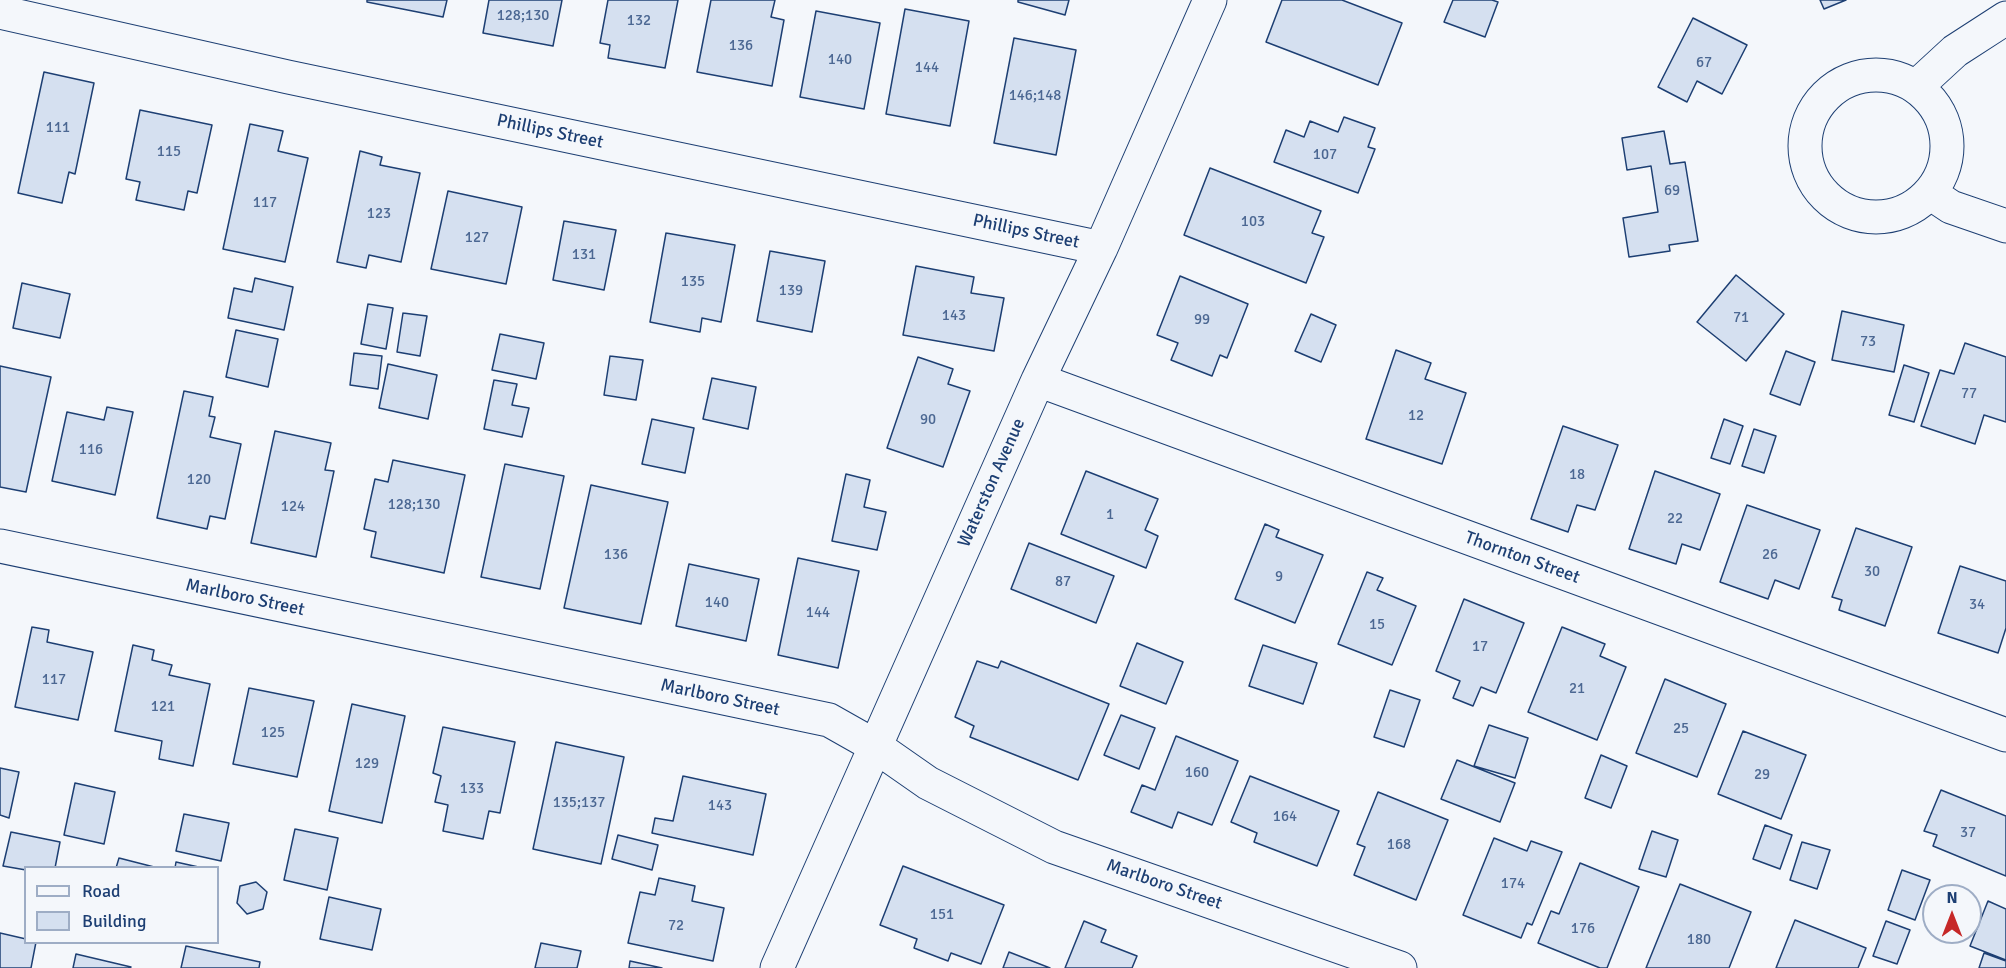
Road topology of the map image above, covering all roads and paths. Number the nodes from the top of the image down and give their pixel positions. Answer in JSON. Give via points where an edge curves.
{"nodes":[{"id":1,"x":1210,"y":0,"type":"edge"},
{"id":2,"x":0,"y":12,"type":"edge"},
{"id":3,"x":2006,"y":18,"type":"edge"},
{"id":4,"x":1917,"y":86,"type":"junction"},
{"id":5,"x":1930,"y":193,"type":"junction"},
{"id":6,"x":2006,"y":226,"type":"edge"},
{"id":7,"x":1101,"y":248,"type":"junction"},
{"id":8,"x":1038,"y":380,"type":"junction"},
{"id":9,"x":0,"y":546,"type":"edge"},
{"id":10,"x":2006,"y":735,"type":"edge"},
{"id":11,"x":875,"y":746,"type":"junction"},
{"id":12,"x":777,"y":968,"type":"edge"},
{"id":13,"x":1400,"y":968,"type":"edge"}],
"edges":[{"from":1,"to":7,"type":"street","name":"Waterston Avenue"},
{"from":2,"to":7,"type":"street","name":"Phillips Street","via":[[288,77]]},
{"from":3,"to":4,"type":"street","via":[[1955,51]]},
{"from":4,"to":5,"type":"street","via":[[1940,113],[1948,146],[1944,171]]},
{"from":4,"to":5,"type":"street","via":[[1881,74],[1844,81],[1819,101],[1806,127],[1806,165],[1824,196],[1845,211],[1881,218],[1907,210]]},
{"from":5,"to":6,"type":"street","via":[[1951,207]]},
{"from":7,"to":8,"type":"street","name":"Waterston Avenue"},
{"from":8,"to":10,"type":"street","name":"Thornton Street"},
{"from":8,"to":11,"type":"street","name":"Waterston Avenue"},
{"from":9,"to":11,"type":"street","name":"Marlboro Street","via":[[829,720]]},
{"from":11,"to":12,"type":"street","name":"Waterston Avenue"},
{"from":11,"to":13,"type":"street","name":"Marlboro Street","via":[[928,783],[1054,847]]}]}
